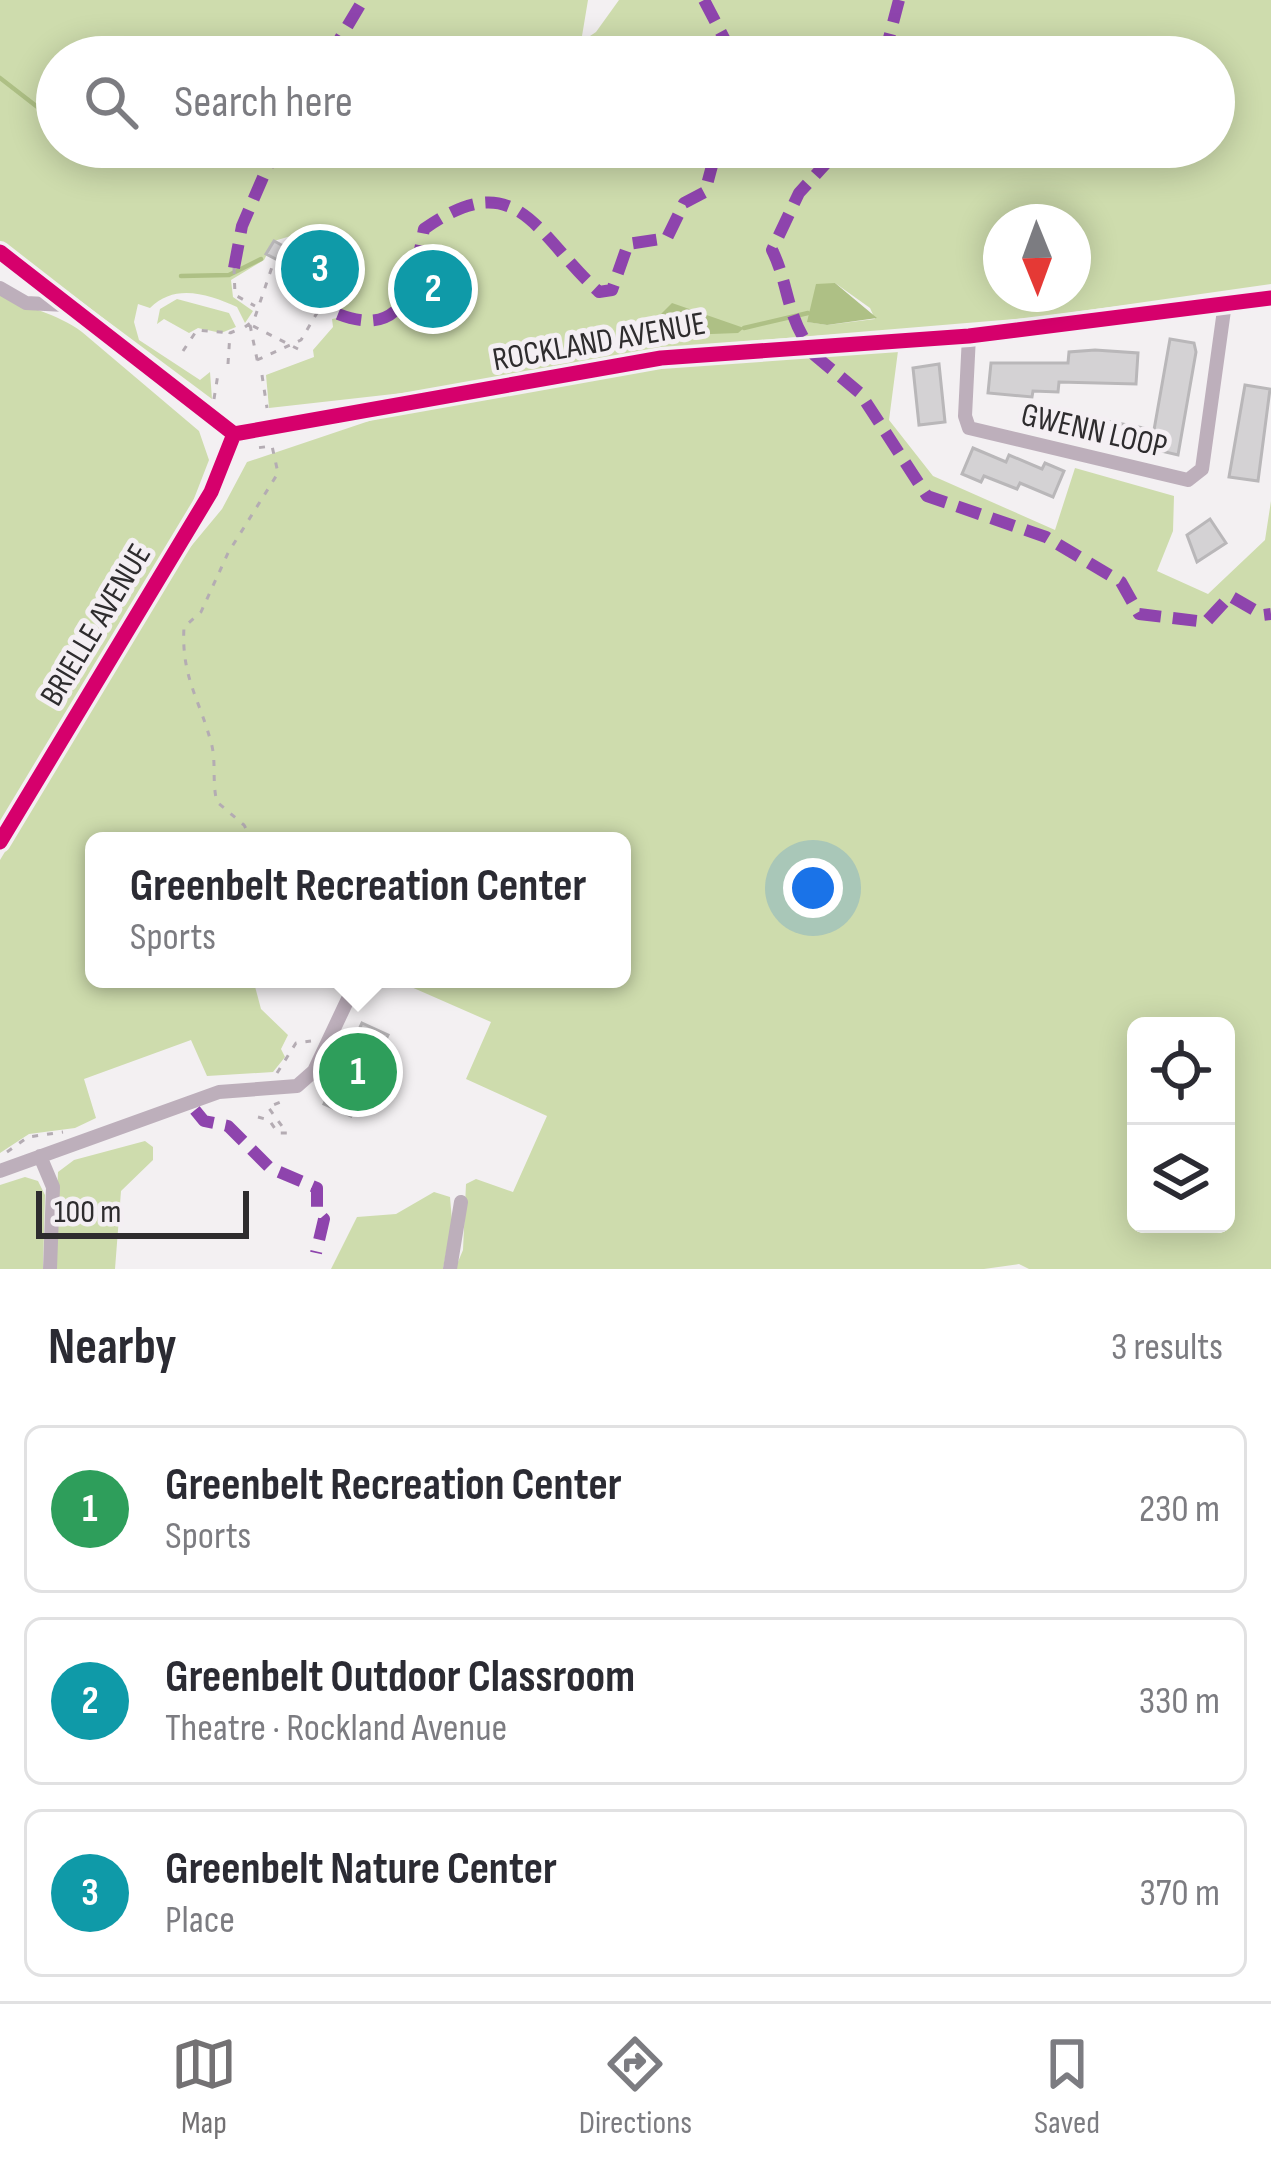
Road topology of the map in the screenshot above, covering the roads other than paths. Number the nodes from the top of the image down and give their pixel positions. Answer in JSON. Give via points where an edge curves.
{"nodes":[{"id":1,"x":0,"y":252,"type":"edge"},
{"id":2,"x":0,"y":288,"type":"edge"},
{"id":3,"x":1271,"y":298,"type":"edge"},
{"id":4,"x":1225,"y":303,"type":"junction"},
{"id":5,"x":65,"y":305,"type":"junction"},
{"id":6,"x":969,"y":336,"type":"junction"},
{"id":7,"x":234,"y":434,"type":"junction"},
{"id":8,"x":0,"y":842,"type":"edge"},
{"id":9,"x":353,"y":988,"type":"edge"},
{"id":10,"x":40,"y":1156,"type":"junction"},
{"id":11,"x":0,"y":1172,"type":"edge"},
{"id":12,"x":461,"y":1202,"type":"dead end"},
{"id":13,"x":50,"y":1269,"type":"edge"},
{"id":14,"x":450,"y":1269,"type":"edge"}],
"edges":[{"from":1,"to":5,"type":"street"},
{"from":2,"to":5,"type":"street","via":[[26,303]]},
{"from":3,"to":4,"type":"street","name":"ROCKLAND AVENUE"},
{"from":4,"to":6,"type":"street","name":"ROCKLAND AVENUE"},
{"from":4,"to":6,"type":"street","name":"GWENN LOOP","via":[[1202,469],[1188,480],[969,428]]},
{"from":5,"to":7,"type":"street"},
{"from":6,"to":7,"type":"street","name":"ROCKLAND AVENUE","via":[[661,358]]},
{"from":7,"to":8,"type":"street","name":"BRIELLE AVENUE","via":[[211,491]]},
{"from":9,"to":10,"type":"street","via":[[314,1071],[297,1086],[219,1092]]},
{"from":10,"to":11,"type":"street"},
{"from":10,"to":13,"type":"street","via":[[52,1187]]},
{"from":12,"to":14,"type":"street"}]}
